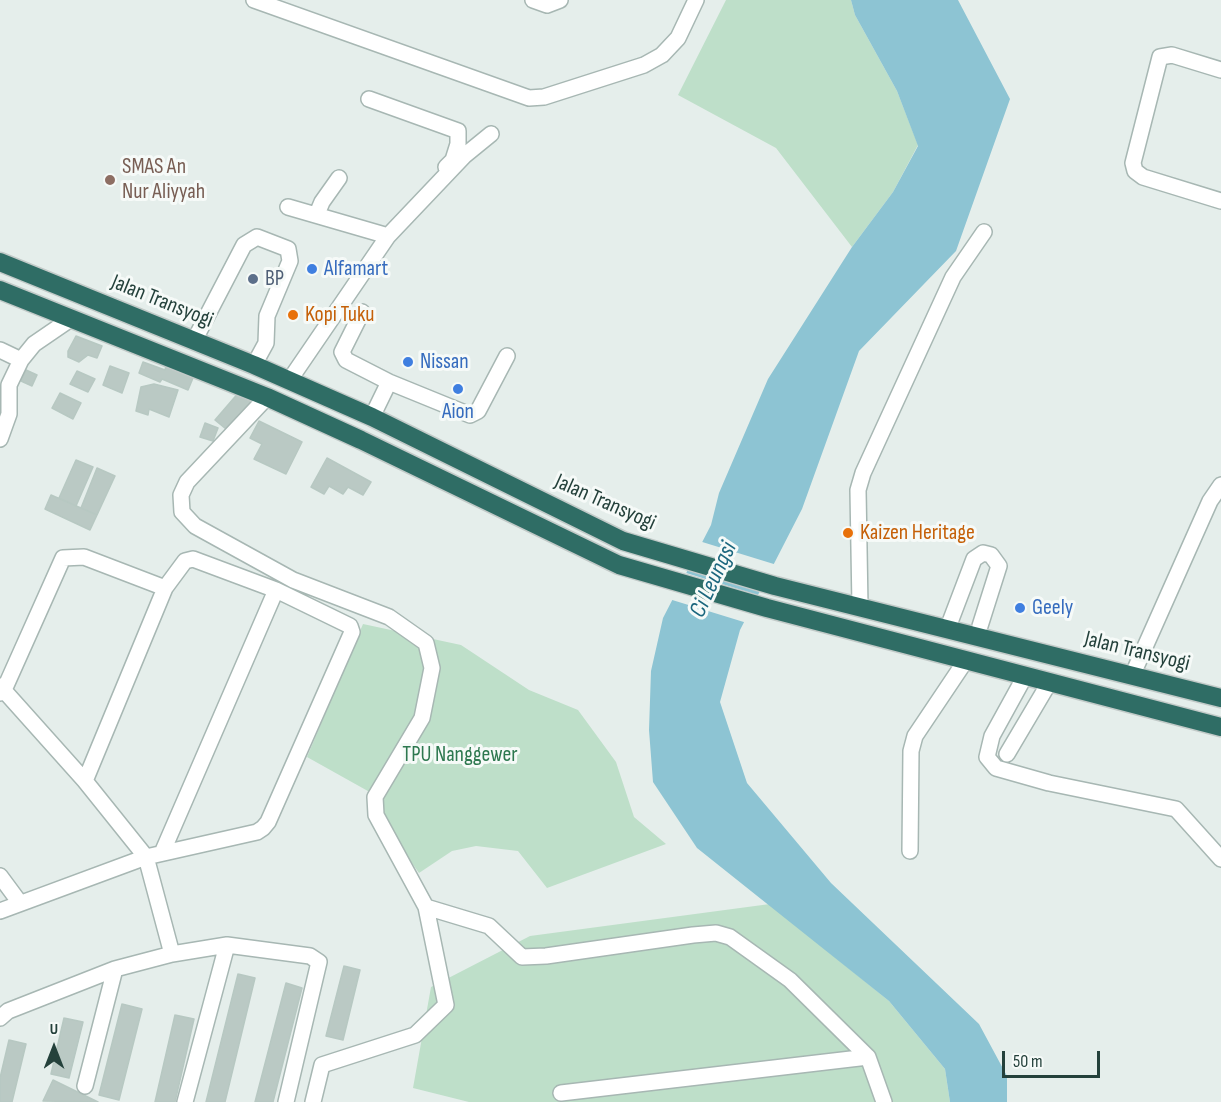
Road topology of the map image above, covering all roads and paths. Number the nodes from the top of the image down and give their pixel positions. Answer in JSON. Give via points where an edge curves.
{"nodes":[{"id":1,"x":254,"y":0,"type":"edge"},
{"id":2,"x":533,"y":0,"type":"edge"},
{"id":3,"x":560,"y":0,"type":"edge"},
{"id":4,"x":696,"y":0,"type":"edge"},
{"id":5,"x":1221,"y":70,"type":"edge"},
{"id":6,"x":369,"y":99,"type":"dead end"},
{"id":7,"x":491,"y":134,"type":"dead end"},
{"id":8,"x":339,"y":178,"type":"dead end"},
{"id":9,"x":1221,"y":201,"type":"edge"},
{"id":10,"x":288,"y":207,"type":"dead end"},
{"id":11,"x":317,"y":214,"type":"junction"},
{"id":12,"x":984,"y":232,"type":"dead end"},
{"id":13,"x":383,"y":234,"type":"junction"},
{"id":14,"x":0,"y":262,"type":"edge"},
{"id":15,"x":0,"y":290,"type":"edge"},
{"id":16,"x":362,"y":312,"type":"dead end"},
{"id":17,"x":72,"y":318,"type":"junction"},
{"id":18,"x":194,"y":342,"type":"junction"},
{"id":19,"x":0,"y":350,"type":"edge"},
{"id":20,"x":507,"y":356,"type":"dead end"},
{"id":21,"x":21,"y":360,"type":"junction"},
{"id":22,"x":255,"y":365,"type":"junction"},
{"id":23,"x":290,"y":381,"type":"junction"},
{"id":24,"x":389,"y":382,"type":"junction"},
{"id":25,"x":267,"y":397,"type":"junction"},
{"id":26,"x":372,"y":417,"type":"junction"},
{"id":27,"x":1,"y":432,"type":"edge"},
{"id":28,"x":1221,"y":484,"type":"edge"},
{"id":29,"x":165,"y":588,"type":"junction"},
{"id":30,"x":276,"y":590,"type":"junction"},
{"id":31,"x":860,"y":607,"type":"junction"},
{"id":32,"x":980,"y":626,"type":"dead end"},
{"id":33,"x":947,"y":630,"type":"junction"},
{"id":34,"x":966,"y":660,"type":"junction"},
{"id":35,"x":1025,"y":676,"type":"junction"},
{"id":36,"x":1132,"y":676,"type":"junction"},
{"id":37,"x":1049,"y":683,"type":"junction"},
{"id":38,"x":1,"y":689,"type":"edge"},
{"id":39,"x":1221,"y":698,"type":"edge"},
{"id":40,"x":1221,"y":727,"type":"edge"},
{"id":41,"x":1007,"y":753,"type":"dead end"},
{"id":42,"x":85,"y":781,"type":"junction"},
{"id":43,"x":910,"y":851,"type":"dead end"},
{"id":44,"x":162,"y":853,"type":"junction"},
{"id":45,"x":146,"y":856,"type":"junction"},
{"id":46,"x":1221,"y":859,"type":"edge"},
{"id":47,"x":0,"y":876,"type":"edge"},
{"id":48,"x":20,"y":903,"type":"junction"},
{"id":49,"x":426,"y":907,"type":"junction"},
{"id":50,"x":0,"y":911,"type":"edge"},
{"id":51,"x":227,"y":945,"type":"junction"},
{"id":52,"x":172,"y":954,"type":"junction"},
{"id":53,"x":115,"y":969,"type":"junction"},
{"id":54,"x":0,"y":1018,"type":"edge"},
{"id":55,"x":868,"y":1057,"type":"junction"},
{"id":56,"x":85,"y":1086,"type":"dead end"},
{"id":57,"x":561,"y":1093,"type":"dead end"},
{"id":58,"x":185,"y":1102,"type":"edge"},
{"id":59,"x":286,"y":1102,"type":"edge"},
{"id":60,"x":313,"y":1102,"type":"edge"},
{"id":61,"x":884,"y":1102,"type":"edge"}],
"edges":[{"from":1,"to":4,"type":"street","via":[[529,98],[544,97],[645,65],[662,55],[678,38]]},
{"from":2,"to":3,"type":"street","via":[[547,5]]},
{"from":5,"to":9,"type":"street","via":[[1172,55],[1160,57],[1132,163],[1143,177]]},
{"from":6,"to":13,"type":"street","via":[[458,131],[453,160]]},
{"from":7,"to":13,"type":"street"},
{"from":8,"to":11,"type":"street"},
{"from":10,"to":11,"type":"street"},
{"from":11,"to":13,"type":"street"},
{"from":12,"to":31,"type":"street","via":[[953,277],[862,473],[858,490]]},
{"from":13,"to":23,"type":"street"},
{"from":14,"to":18,"type":"highway","name":"Jalan Transyogi"},
{"from":15,"to":17,"type":"highway"},
{"from":16,"to":24,"type":"street","via":[[343,356]]},
{"from":17,"to":21,"type":"street","via":[[34,344]]},
{"from":17,"to":25,"type":"highway"},
{"from":18,"to":22,"type":"highway","name":"Jalan Transyogi"},
{"from":18,"to":22,"type":"street","via":[[244,245],[257,237],[288,249],[290,261],[267,316],[266,343]]},
{"from":19,"to":21,"type":"street"},
{"from":20,"to":24,"type":"street","via":[[473,415]]},
{"from":21,"to":27,"type":"street","via":[[9,385],[9,414]]},
{"from":22,"to":23,"type":"highway","name":"Jalan Transyogi"},
{"from":23,"to":26,"type":"highway","name":"Jalan Transyogi"},
{"from":24,"to":26,"type":"street"},
{"from":25,"to":34,"type":"highway","via":[[591,553],[661,579]]},
{"from":25,"to":49,"type":"street","via":[[187,482],[182,512],[195,526],[238,551],[293,580],[389,617],[426,643],[432,668],[422,718],[375,797],[376,815]]},
{"from":26,"to":31,"type":"highway","name":"Jalan Transyogi","via":[[606,533],[673,557]]},
{"from":28,"to":36,"type":"street"},
{"from":29,"to":30,"type":"street","via":[[182,563],[193,559]]},
{"from":29,"to":38,"type":"street","via":[[84,557],[63,558]]},
{"from":29,"to":42,"type":"street"},
{"from":30,"to":44,"type":"street"},
{"from":30,"to":44,"type":"street","via":[[348,623],[352,632],[268,822],[257,832]]},
{"from":31,"to":33,"type":"highway","name":"Jalan Transyogi"},
{"from":32,"to":33,"type":"street","via":[[999,566],[992,555],[983,553],[974,560]]},
{"from":33,"to":36,"type":"highway","name":"Jalan Transyogi"},
{"from":34,"to":35,"type":"highway"},
{"from":34,"to":43,"type":"street","via":[[915,736],[911,751]]},
{"from":35,"to":37,"type":"highway"},
{"from":35,"to":46,"type":"street","via":[[992,736],[987,757],[996,768],[1176,809]]},
{"from":36,"to":39,"type":"highway","name":"Jalan Transyogi"},
{"from":37,"to":40,"type":"highway"},
{"from":37,"to":41,"type":"street"},
{"from":38,"to":42,"type":"street"},
{"from":42,"to":45,"type":"street"},
{"from":44,"to":45,"type":"street"},
{"from":45,"to":48,"type":"street"},
{"from":45,"to":52,"type":"street"},
{"from":47,"to":48,"type":"street"},
{"from":48,"to":50,"type":"street"},
{"from":49,"to":55,"type":"street","via":[[489,926],[522,957],[693,935],[716,933],[730,937],[790,980]]},
{"from":49,"to":60,"type":"street","via":[[446,1005],[415,1035],[322,1065]]},
{"from":51,"to":52,"type":"street"},
{"from":51,"to":58,"type":"street"},
{"from":51,"to":59,"type":"street","via":[[310,956],[319,962]]},
{"from":52,"to":53,"type":"street"},
{"from":53,"to":54,"type":"street","via":[[8,1011]]},
{"from":53,"to":56,"type":"street"},
{"from":55,"to":57,"type":"street"},
{"from":55,"to":61,"type":"street"}]}
